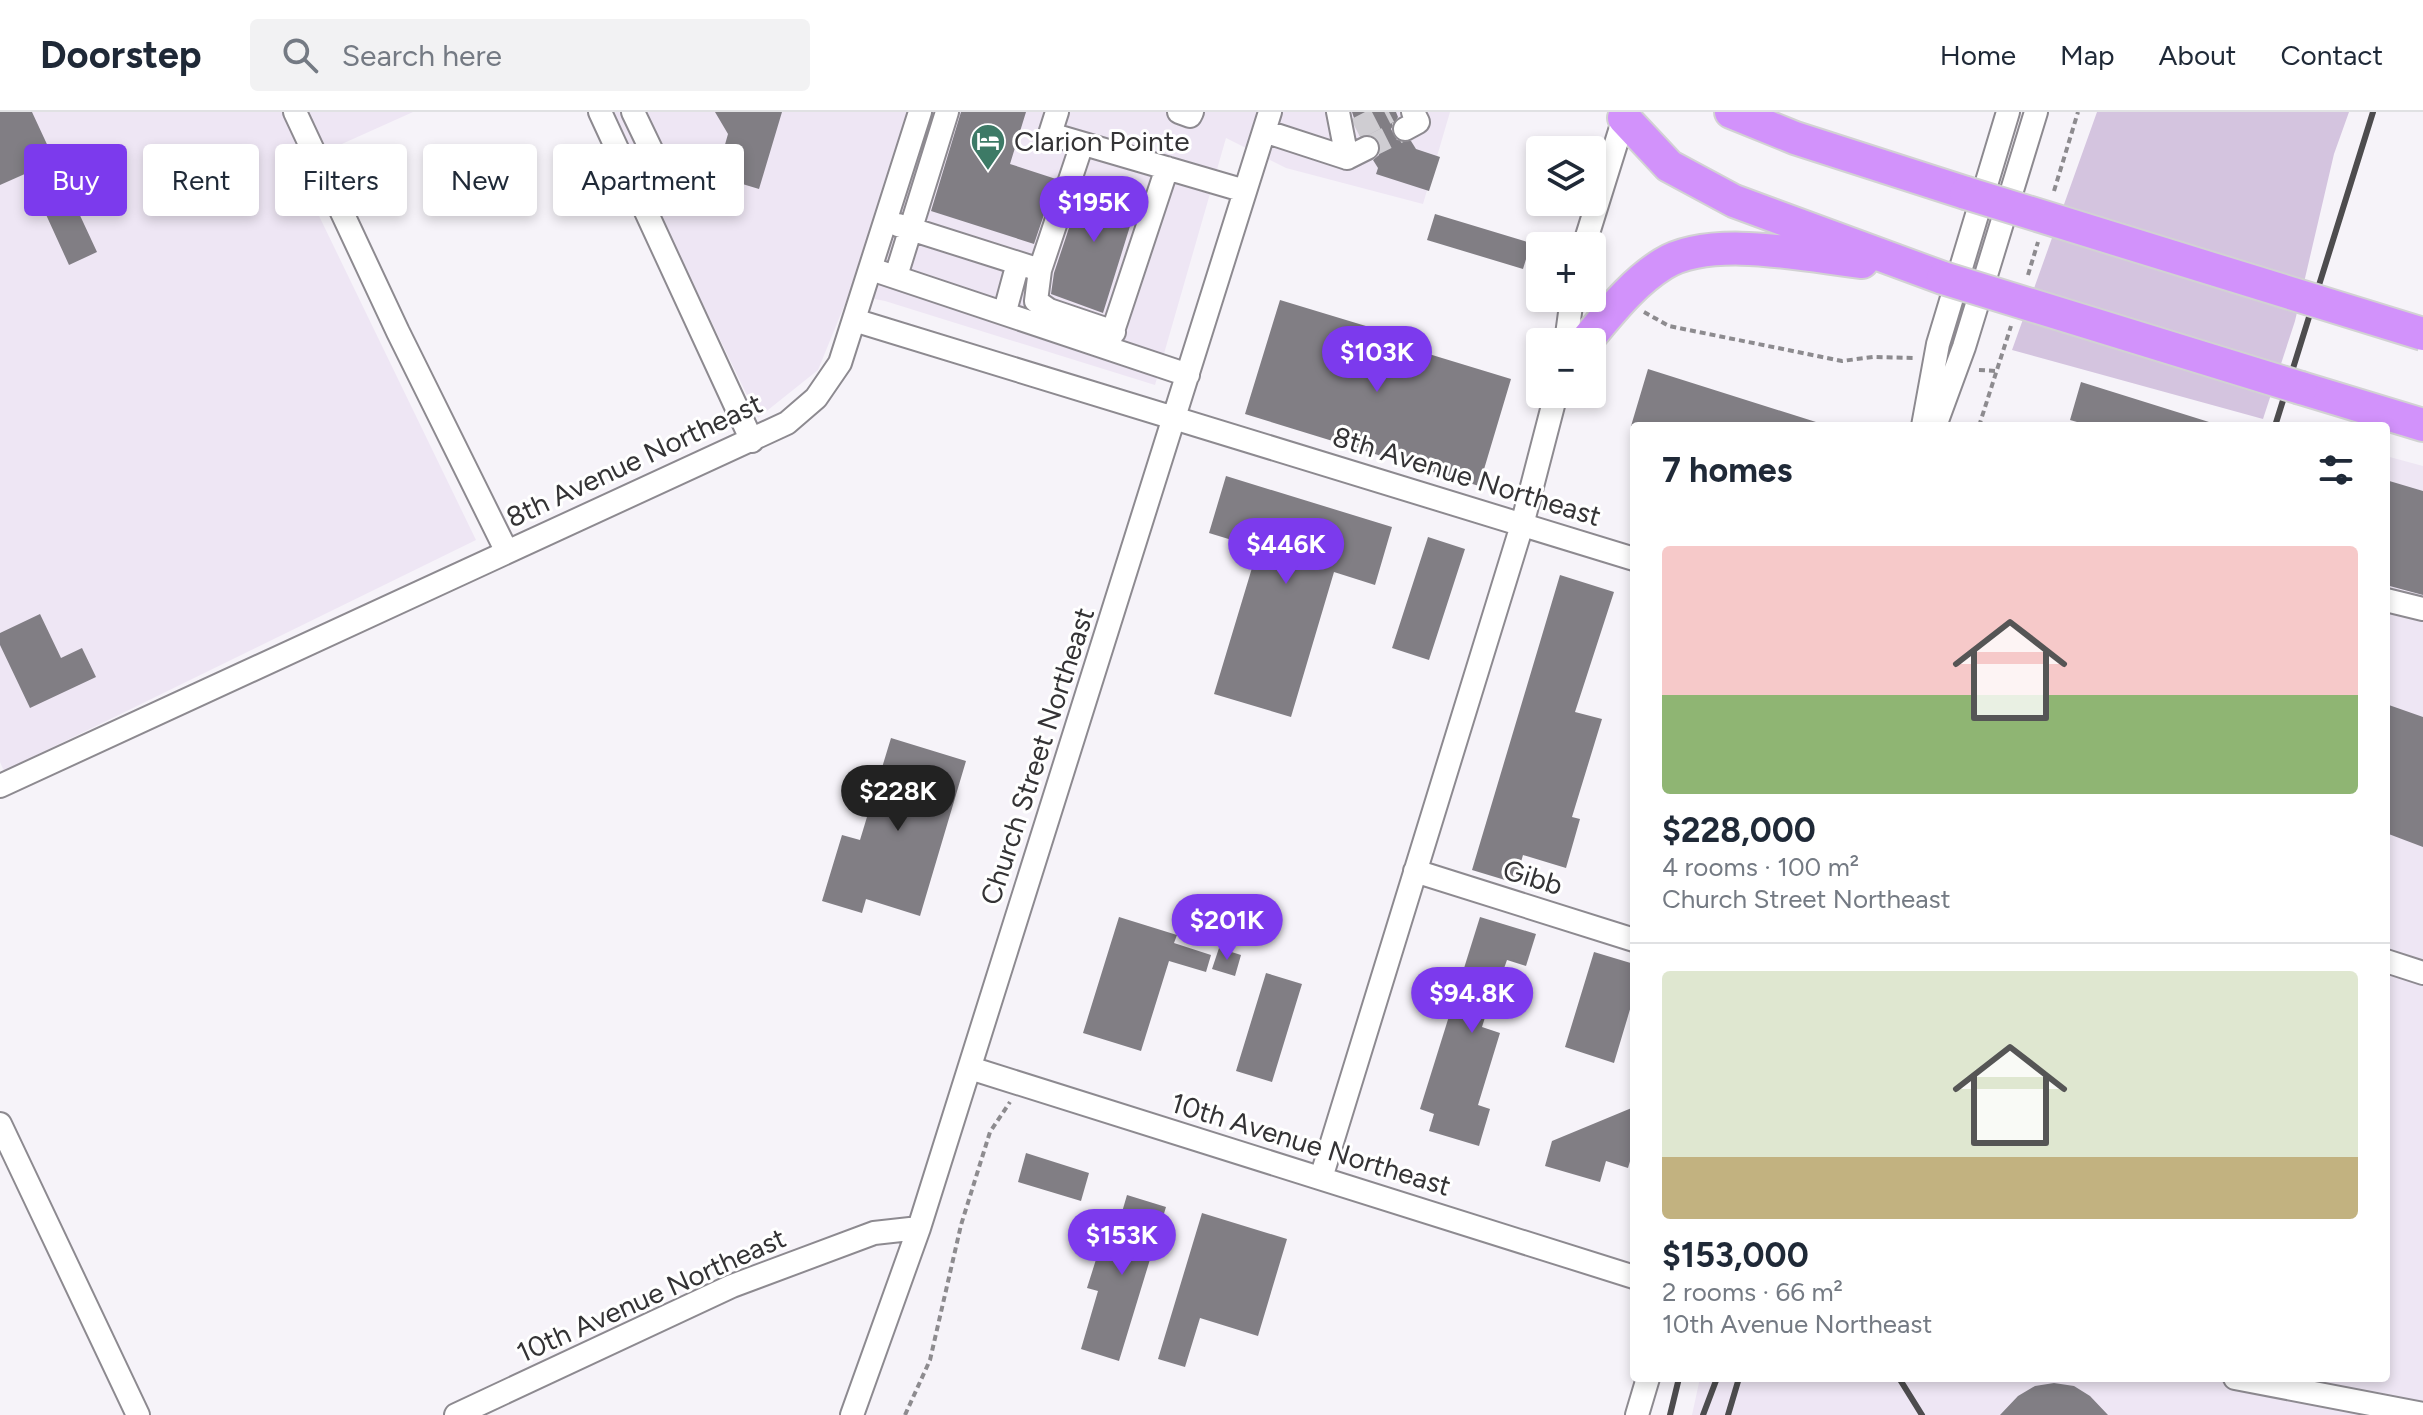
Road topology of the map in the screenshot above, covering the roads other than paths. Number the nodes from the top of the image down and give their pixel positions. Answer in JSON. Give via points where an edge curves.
{"nodes":[{"id":1,"x":600,"y":112,"type":"edge"},
{"id":2,"x":633,"y":112,"type":"edge"},
{"id":3,"x":920,"y":112,"type":"edge"},
{"id":4,"x":947,"y":112,"type":"edge"},
{"id":5,"x":1057,"y":112,"type":"edge"},
{"id":6,"x":1338,"y":112,"type":"edge"},
{"id":7,"x":1731,"y":112,"type":"edge"},
{"id":8,"x":1776,"y":112,"type":"edge"},
{"id":9,"x":2008,"y":112,"type":"edge"},
{"id":10,"x":2036,"y":112,"type":"edge"},
{"id":11,"x":1635,"y":114,"type":"edge"},
{"id":12,"x":304,"y":115,"type":"edge"},
{"id":13,"x":1267,"y":122,"type":"edge"},
{"id":14,"x":1795,"y":138,"type":"junction"},
{"id":15,"x":615,"y":144,"type":"edge"},
{"id":16,"x":648,"y":144,"type":"edge"},
{"id":17,"x":1082,"y":144,"type":"junction"},
{"id":18,"x":1167,"y":168,"type":"junction"},
{"id":19,"x":1245,"y":191,"type":"junction"},
{"id":20,"x":648,"y":216,"type":"edge"},
{"id":21,"x":886,"y":222,"type":"junction"},
{"id":22,"x":911,"y":229,"type":"junction"},
{"id":23,"x":1589,"y":232,"type":"edge"},
{"id":24,"x":1029,"y":266,"type":"junction"},
{"id":25,"x":1908,"y":267,"type":"junction"},
{"id":26,"x":871,"y":269,"type":"junction"},
{"id":27,"x":896,"y":276,"type":"junction"},
{"id":28,"x":1005,"y":311,"type":"junction"},
{"id":29,"x":854,"y":320,"type":"junction"},
{"id":30,"x":1597,"y":328,"type":"edge"},
{"id":31,"x":2423,"y":334,"type":"edge"},
{"id":32,"x":1110,"y":340,"type":"junction"},
{"id":33,"x":1188,"y":375,"type":"junction"},
{"id":34,"x":1552,"y":408,"type":"edge"},
{"id":35,"x":1175,"y":418,"type":"junction"},
{"id":36,"x":1924,"y":422,"type":"edge"},
{"id":37,"x":1936,"y":422,"type":"edge"},
{"id":38,"x":2423,"y":425,"type":"edge"},
{"id":39,"x":752,"y":441,"type":"junction"},
{"id":40,"x":1522,"y":525,"type":"junction"},
{"id":41,"x":507,"y":552,"type":"junction"},
{"id":42,"x":1630,"y":558,"type":"edge"},
{"id":43,"x":2390,"y":601,"type":"edge"},
{"id":44,"x":2423,"y":609,"type":"edge"},
{"id":45,"x":0,"y":786,"type":"edge"},
{"id":46,"x":1415,"y":871,"type":"junction"},
{"id":47,"x":1630,"y":939,"type":"edge"},
{"id":48,"x":2390,"y":962,"type":"edge"},
{"id":49,"x":2423,"y":973,"type":"edge"},
{"id":50,"x":970,"y":1068,"type":"junction"},
{"id":51,"x":0,"y":1124,"type":"edge"},
{"id":52,"x":1321,"y":1178,"type":"junction"},
{"id":53,"x":919,"y":1228,"type":"junction"},
{"id":54,"x":1630,"y":1276,"type":"edge"},
{"id":55,"x":1647,"y":1382,"type":"edge"},
{"id":56,"x":2256,"y":1382,"type":"edge"},
{"id":57,"x":2423,"y":1414,"type":"edge"},
{"id":58,"x":138,"y":1415,"type":"edge"},
{"id":59,"x":456,"y":1415,"type":"edge"},
{"id":60,"x":852,"y":1415,"type":"edge"},
{"id":61,"x":1637,"y":1415,"type":"edge"}],
"edges":[{"from":1,"to":15,"type":"street"},
{"from":2,"to":16,"type":"street"},
{"from":3,"to":21,"type":"street"},
{"from":4,"to":22,"type":"street"},
{"from":5,"to":17,"type":"street","via":[[1050,134]]},
{"from":6,"to":13,"type":"street","via":[[1353,143]]},
{"from":7,"to":14,"type":"highway"},
{"from":8,"to":14,"type":"highway"},
{"from":9,"to":36,"type":"street","via":[[1934,363]]},
{"from":10,"to":37,"type":"street"},
{"from":11,"to":23,"type":"street"},
{"from":11,"to":25,"type":"highway","via":[[1669,166],[1734,201]]},
{"from":12,"to":41,"type":"street"},
{"from":13,"to":19,"type":"street","name":"Church Street Northeast"},
{"from":14,"to":31,"type":"highway","bridge":true},
{"from":17,"to":18,"type":"street"},
{"from":17,"to":24,"type":"street"},
{"from":18,"to":19,"type":"street"},
{"from":18,"to":32,"type":"street"},
{"from":19,"to":33,"type":"street","name":"Church Street Northeast"},
{"from":20,"to":39,"type":"street"},
{"from":21,"to":22,"type":"street"},
{"from":21,"to":26,"type":"street"},
{"from":22,"to":24,"type":"street"},
{"from":22,"to":27,"type":"street"},
{"from":24,"to":28,"type":"street"},
{"from":24,"to":32,"type":"street","via":[[1036,301]]},
{"from":25,"to":30,"type":"highway","via":[[1740,249],[1701,253],[1665,262]]},
{"from":25,"to":38,"type":"highway","bridge":true},
{"from":26,"to":27,"type":"street"},
{"from":26,"to":29,"type":"street"},
{"from":27,"to":28,"type":"street"},
{"from":28,"to":32,"type":"street"},
{"from":29,"to":35,"type":"street","name":"8th Avenue Northeast"},
{"from":29,"to":39,"type":"street","name":"8th Avenue Northeast","via":[[840,363],[816,398],[787,423]]},
{"from":32,"to":33,"type":"street"},
{"from":33,"to":35,"type":"street","name":"Church Street Northeast"},
{"from":34,"to":40,"type":"street"},
{"from":35,"to":40,"type":"street","name":"8th Avenue Northeast"},
{"from":35,"to":50,"type":"street","name":"Church Street Northeast"},
{"from":39,"to":41,"type":"street","name":"8th Avenue Northeast"},
{"from":40,"to":42,"type":"street","name":"8th Avenue Northeast"},
{"from":40,"to":46,"type":"street"},
{"from":41,"to":45,"type":"street","name":"8th Avenue Northeast"},
{"from":43,"to":44,"type":"street"},
{"from":46,"to":47,"type":"street","name":"Gibb"},
{"from":46,"to":52,"type":"street"},
{"from":48,"to":49,"type":"street"},
{"from":50,"to":52,"type":"street","name":"10th Avenue Northeast"},
{"from":50,"to":53,"type":"street","name":"Church Street Northeast"},
{"from":51,"to":58,"type":"street"},
{"from":52,"to":54,"type":"street","name":"10th Avenue Northeast"},
{"from":53,"to":59,"type":"street","name":"10th Avenue Northeast","via":[[874,1233],[732,1286]]},
{"from":53,"to":60,"type":"street","name":"Church Street Northeast"},
{"from":55,"to":61,"type":"street"},
{"from":56,"to":57,"type":"street"}]}
